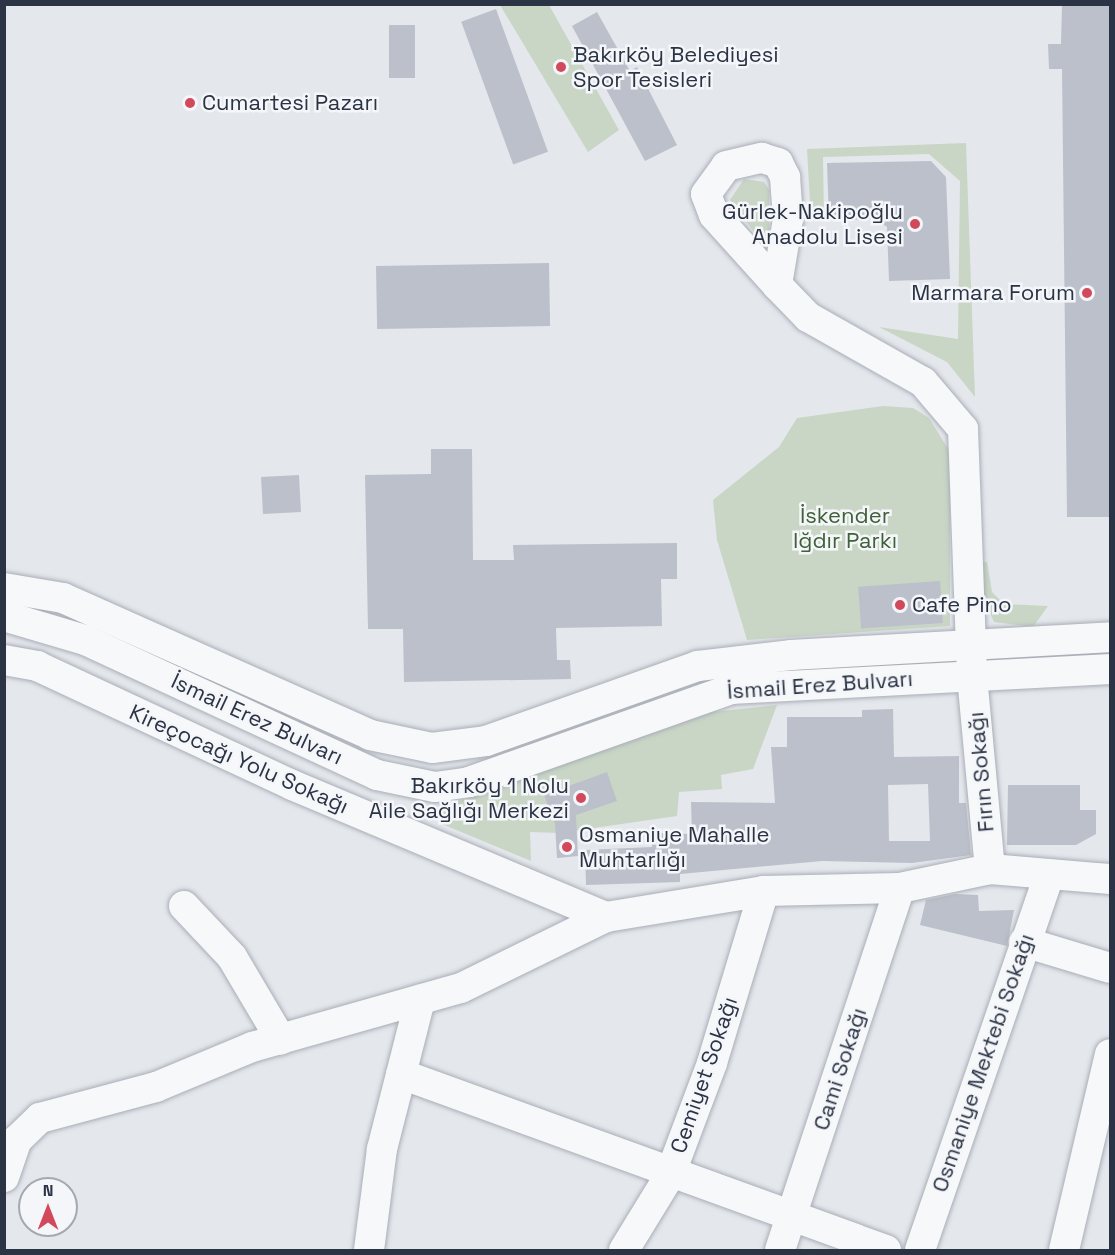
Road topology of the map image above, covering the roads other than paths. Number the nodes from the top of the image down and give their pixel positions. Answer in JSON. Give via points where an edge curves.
{"nodes":[{"id":1,"x":777,"y":285,"type":"dead end"},
{"id":2,"x":4,"y":579,"type":"edge"},
{"id":3,"x":4,"y":588,"type":"edge"},
{"id":4,"x":39,"y":591,"type":"junction"},
{"id":5,"x":4,"y":616,"type":"edge"},
{"id":6,"x":1110,"y":637,"type":"edge"},
{"id":7,"x":971,"y":643,"type":"junction"},
{"id":8,"x":4,"y":660,"type":"edge"},
{"id":9,"x":1110,"y":669,"type":"edge"},
{"id":10,"x":972,"y":676,"type":"junction"},
{"id":11,"x":990,"y":869,"type":"junction"},
{"id":12,"x":1049,"y":876,"type":"junction"},
{"id":13,"x":1110,"y":879,"type":"edge"},
{"id":14,"x":900,"y":888,"type":"junction"},
{"id":15,"x":764,"y":891,"type":"junction"},
{"id":16,"x":184,"y":906,"type":"dead end"},
{"id":17,"x":606,"y":917,"type":"junction"},
{"id":18,"x":1023,"y":942,"type":"junction"},
{"id":19,"x":1110,"y":968,"type":"edge"},
{"id":20,"x":420,"y":1000,"type":"junction"},
{"id":21,"x":281,"y":1040,"type":"junction"},
{"id":22,"x":1110,"y":1054,"type":"edge"},
{"id":23,"x":401,"y":1074,"type":"junction"},
{"id":24,"x":670,"y":1175,"type":"junction"},
{"id":25,"x":4,"y":1178,"type":"edge"},
{"id":26,"x":793,"y":1214,"type":"junction"},
{"id":27,"x":369,"y":1251,"type":"edge"},
{"id":28,"x":624,"y":1251,"type":"edge"},
{"id":29,"x":780,"y":1251,"type":"edge"},
{"id":30,"x":886,"y":1251,"type":"edge"},
{"id":31,"x":920,"y":1251,"type":"edge"},
{"id":32,"x":1064,"y":1251,"type":"edge"}],
"edges":[{"from":1,"to":7,"type":"street","name":"Fırın Sokağı","via":[[808,317],[923,382],[963,429]]},
{"from":2,"to":4,"type":"street"},
{"from":3,"to":4,"type":"street","name":"İsmail Erez Bulvarı"},
{"from":4,"to":7,"type":"street","name":"İsmail Erez Bulvarı","via":[[112,618],[370,735],[432,748],[486,741],[698,666]]},
{"from":5,"to":10,"type":"street","name":"İsmail Erez Bulvarı","via":[[86,640],[377,775],[435,788],[469,782],[731,689]]},
{"from":6,"to":7,"type":"street","name":"İsmail Erez Bulvarı"},
{"from":7,"to":10,"type":"street","name":"Fırın Sokağı"},
{"from":8,"to":17,"type":"street","name":"Kireçocağı Yolu Sokağı","via":[[37,666],[292,785]]},
{"from":9,"to":10,"type":"street","name":"İsmail Erez Bulvarı"},
{"from":10,"to":11,"type":"street","name":"Fırın Sokağı"},
{"from":11,"to":12,"type":"street"},
{"from":11,"to":14,"type":"street"},
{"from":12,"to":13,"type":"street"},
{"from":12,"to":18,"type":"street","name":"Osmaniye Mektebi Sokağı"},
{"from":14,"to":15,"type":"street"},
{"from":14,"to":26,"type":"street","name":"Cami Sokağı"},
{"from":15,"to":17,"type":"street"},
{"from":15,"to":24,"type":"street","name":"Cemiyet Sokağı","via":[[712,1063]]},
{"from":16,"to":21,"type":"street","via":[[232,957]]},
{"from":17,"to":20,"type":"street","via":[[461,988]]},
{"from":18,"to":19,"type":"street"},
{"from":18,"to":31,"type":"street","name":"Osmaniye Mektebi Sokağı"},
{"from":20,"to":21,"type":"street"},
{"from":20,"to":23,"type":"street"},
{"from":21,"to":25,"type":"street","via":[[156,1087],[40,1118],[17,1140]]},
{"from":22,"to":32,"type":"street"},
{"from":23,"to":24,"type":"street"},
{"from":23,"to":27,"type":"street","via":[[382,1149]]},
{"from":24,"to":26,"type":"street"},
{"from":24,"to":28,"type":"street","name":"Cemiyet Sokağı"},
{"from":26,"to":29,"type":"street","name":"Cami Sokağı"},
{"from":26,"to":30,"type":"street"}]}
